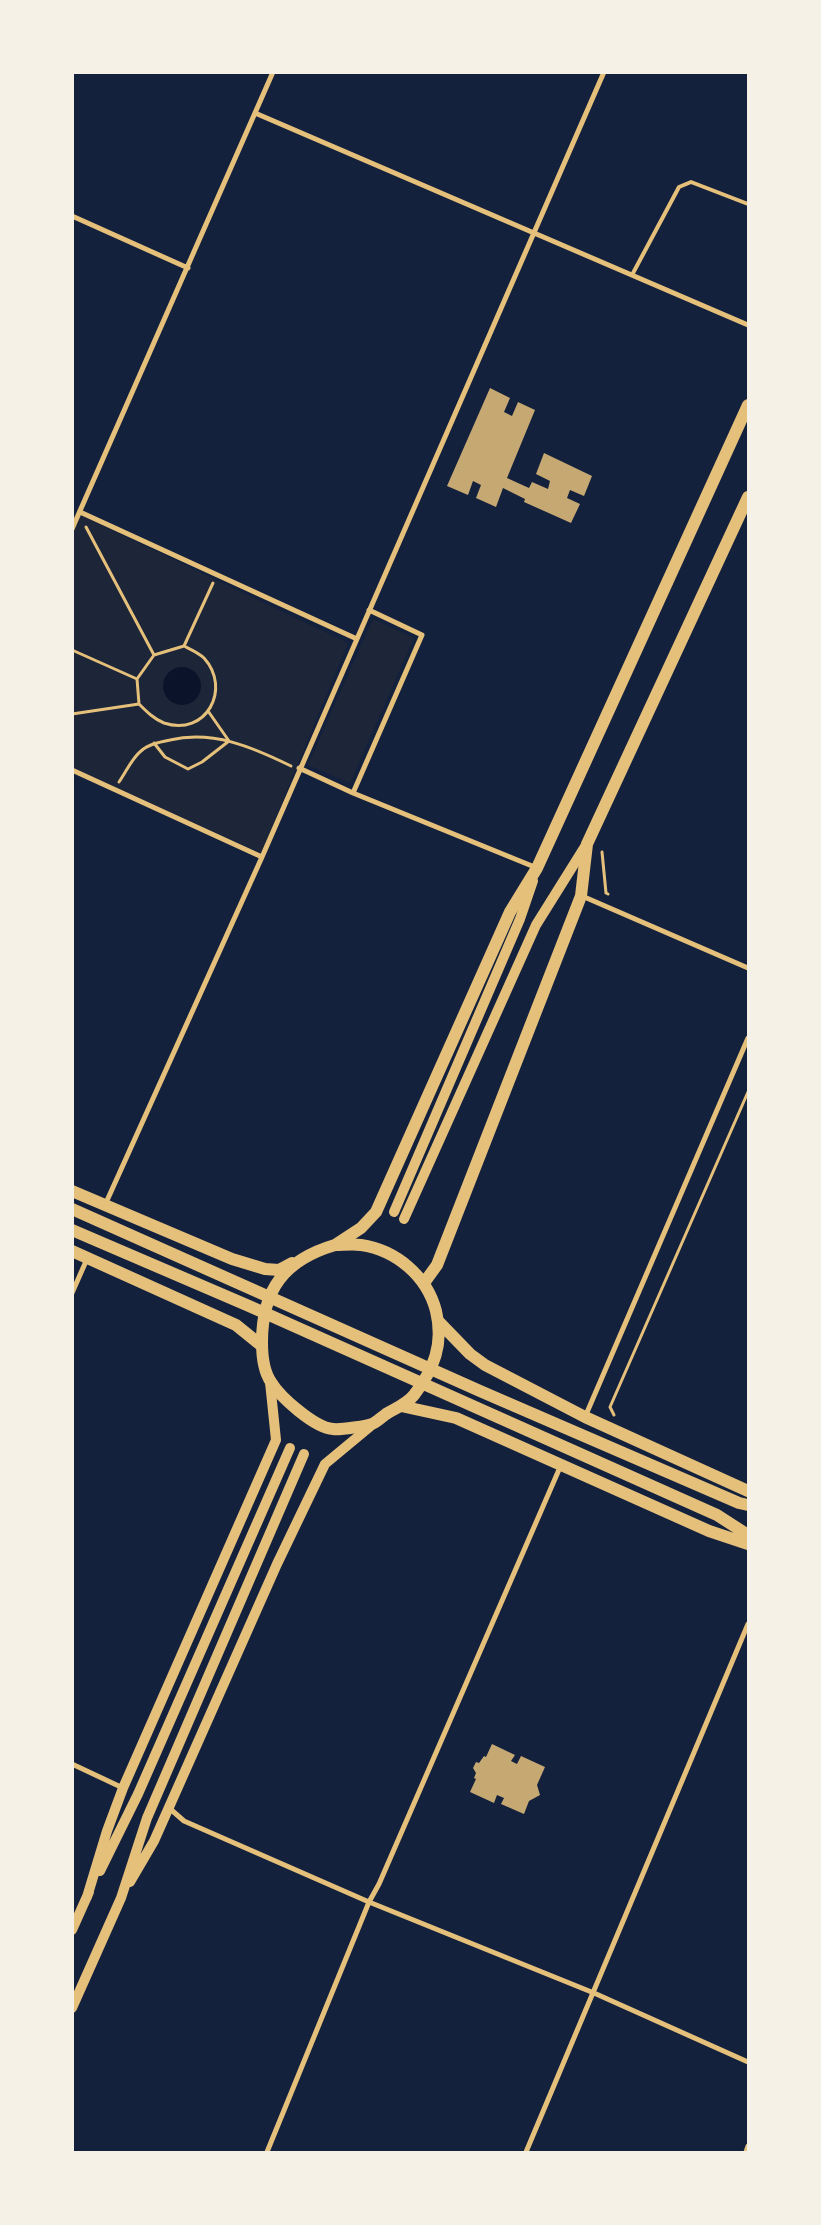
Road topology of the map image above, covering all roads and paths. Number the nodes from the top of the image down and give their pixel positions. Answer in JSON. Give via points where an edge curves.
{"nodes":[{"id":1,"x":273,"y":72,"type":"edge"},
{"id":2,"x":604,"y":72,"type":"edge"},
{"id":3,"x":255,"y":113,"type":"junction"},
{"id":4,"x":748,"y":204,"type":"edge"},
{"id":5,"x":72,"y":216,"type":"edge"},
{"id":6,"x":534,"y":233,"type":"junction"},
{"id":7,"x":188,"y":268,"type":"junction"},
{"id":8,"x":632,"y":275,"type":"junction"},
{"id":9,"x":748,"y":325,"type":"edge"},
{"id":10,"x":748,"y":405,"type":"edge"},
{"id":11,"x":748,"y":497,"type":"edge"},
{"id":12,"x":80,"y":512,"type":"junction"},
{"id":13,"x":90,"y":524,"type":"dead end"},
{"id":14,"x":72,"y":529,"type":"edge"},
{"id":15,"x":207,"y":576,"type":"dead end"},
{"id":16,"x":369,"y":610,"type":"junction"},
{"id":17,"x":356,"y":639,"type":"junction"},
{"id":18,"x":184,"y":646,"type":"junction"},
{"id":19,"x":72,"y":650,"type":"edge"},
{"id":20,"x":154,"y":656,"type":"junction"},
{"id":21,"x":137,"y":678,"type":"junction"},
{"id":22,"x":139,"y":704,"type":"junction"},
{"id":23,"x":208,"y":711,"type":"junction"},
{"id":24,"x":72,"y":714,"type":"edge"},
{"id":25,"x":228,"y":741,"type":"junction"},
{"id":26,"x":154,"y":743,"type":"junction"},
{"id":27,"x":298,"y":759,"type":"dead end"},
{"id":28,"x":299,"y":768,"type":"junction"},
{"id":29,"x":72,"y":770,"type":"edge"},
{"id":30,"x":126,"y":788,"type":"dead end"},
{"id":31,"x":353,"y":793,"type":"junction"},
{"id":32,"x":587,"y":844,"type":"junction"},
{"id":33,"x":602,"y":847,"type":"dead end"},
{"id":34,"x":262,"y":857,"type":"junction"},
{"id":35,"x":537,"y":868,"type":"junction"},
{"id":36,"x":581,"y":896,"type":"junction"},
{"id":37,"x":615,"y":897,"type":"dead end"},
{"id":38,"x":748,"y":968,"type":"edge"},
{"id":39,"x":748,"y":1038,"type":"edge"},
{"id":40,"x":748,"y":1092,"type":"edge"},
{"id":41,"x":72,"y":1192,"type":"edge"},
{"id":42,"x":105,"y":1206,"type":"junction"},
{"id":43,"x":72,"y":1209,"type":"edge"},
{"id":44,"x":394,"y":1212,"type":"dead end"},
{"id":45,"x":404,"y":1219,"type":"dead end"},
{"id":46,"x":72,"y":1230,"type":"edge"},
{"id":47,"x":334,"y":1245,"type":"junction"},
{"id":48,"x":72,"y":1251,"type":"edge"},
{"id":49,"x":88,"y":1258,"type":"junction"},
{"id":50,"x":299,"y":1260,"type":"junction"},
{"id":51,"x":424,"y":1283,"type":"junction"},
{"id":52,"x":72,"y":1293,"type":"edge"},
{"id":53,"x":439,"y":1322,"type":"junction"},
{"id":54,"x":262,"y":1346,"type":"junction"},
{"id":55,"x":270,"y":1382,"type":"junction"},
{"id":56,"x":401,"y":1406,"type":"junction"},
{"id":57,"x":585,"y":1417,"type":"junction"},
{"id":58,"x":616,"y":1417,"type":"dead end"},
{"id":59,"x":373,"y":1424,"type":"junction"},
{"id":60,"x":290,"y":1448,"type":"dead end"},
{"id":61,"x":304,"y":1454,"type":"dead end"},
{"id":62,"x":561,"y":1464,"type":"junction"},
{"id":63,"x":748,"y":1491,"type":"edge"},
{"id":64,"x":748,"y":1505,"type":"edge"},
{"id":65,"x":748,"y":1535,"type":"edge"},
{"id":66,"x":748,"y":1544,"type":"edge"},
{"id":67,"x":748,"y":1624,"type":"edge"},
{"id":68,"x":72,"y":1764,"type":"edge"},
{"id":69,"x":123,"y":1788,"type":"junction"},
{"id":70,"x":168,"y":1807,"type":"junction"},
{"id":71,"x":87,"y":1897,"type":"junction"},
{"id":72,"x":121,"y":1898,"type":"junction"},
{"id":73,"x":369,"y":1902,"type":"junction"},
{"id":74,"x":72,"y":1930,"type":"edge"},
{"id":75,"x":594,"y":1993,"type":"junction"},
{"id":76,"x":72,"y":2008,"type":"edge"},
{"id":77,"x":748,"y":2062,"type":"edge"},
{"id":78,"x":748,"y":2146,"type":"edge"},
{"id":79,"x":267,"y":2152,"type":"edge"},
{"id":80,"x":526,"y":2152,"type":"edge"},
{"id":81,"x":746,"y":2152,"type":"edge"}],
"edges":[{"from":1,"to":3,"type":"street"},
{"from":2,"to":6,"type":"street"},
{"from":3,"to":6,"type":"street"},
{"from":3,"to":7,"type":"street"},
{"from":4,"to":8,"type":"lane","via":[[691,182],[679,187]]},
{"from":5,"to":7,"type":"street"},
{"from":6,"to":8,"type":"street"},
{"from":6,"to":16,"type":"street"},
{"from":7,"to":12,"type":"street"},
{"from":8,"to":9,"type":"street"},
{"from":10,"to":35,"type":"main road"},
{"from":11,"to":32,"type":"main road"},
{"from":12,"to":14,"type":"street"},
{"from":12,"to":17,"type":"street"},
{"from":13,"to":20,"type":"path","via":[[82,520]]},
{"from":15,"to":18,"type":"path","via":[[214,580]]},
{"from":16,"to":17,"type":"street"},
{"from":16,"to":31,"type":"street","via":[[422,634]]},
{"from":17,"to":28,"type":"street"},
{"from":18,"to":20,"type":"path"},
{"from":18,"to":23,"type":"path","via":[[204,658],[213,675],[216,692]]},
{"from":19,"to":21,"type":"path"},
{"from":20,"to":21,"type":"path"},
{"from":21,"to":22,"type":"path"},
{"from":22,"to":23,"type":"path","via":[[165,723],[181,726],[202,719]]},
{"from":22,"to":24,"type":"path"},
{"from":23,"to":25,"type":"path"},
{"from":25,"to":26,"type":"path","via":[[200,736]]},
{"from":25,"to":26,"type":"path","via":[[188,769],[165,758]]},
{"from":25,"to":27,"type":"path","via":[[253,748],[294,768]]},
{"from":26,"to":30,"type":"path","via":[[141,751],[117,784]]},
{"from":28,"to":31,"type":"street"},
{"from":28,"to":34,"type":"street"},
{"from":29,"to":34,"type":"street"},
{"from":31,"to":35,"type":"street"},
{"from":32,"to":36,"type":"main road"},
{"from":32,"to":45,"type":"main road","via":[[536,925]]},
{"from":33,"to":37,"type":"path","via":[[606,893]]},
{"from":34,"to":42,"type":"street"},
{"from":35,"to":44,"type":"main road","via":[[520,919]]},
{"from":35,"to":47,"type":"main road","via":[[510,912],[376,1212],[361,1228]]},
{"from":36,"to":38,"type":"street"},
{"from":36,"to":51,"type":"main road","via":[[437,1265]]},
{"from":39,"to":57,"type":"street"},
{"from":40,"to":58,"type":"path","via":[[610,1407]]},
{"from":41,"to":42,"type":"main road"},
{"from":42,"to":50,"type":"main road","via":[[232,1259],[265,1269],[279,1270]]},
{"from":43,"to":64,"type":"main road","via":[[480,1391]]},
{"from":46,"to":65,"type":"main road","via":[[716,1515]]},
{"from":47,"to":50,"type":"main road"},
{"from":47,"to":51,"type":"main road","via":[[360,1245],[385,1251],[407,1264]]},
{"from":48,"to":49,"type":"main road"},
{"from":49,"to":52,"type":"street"},
{"from":49,"to":54,"type":"main road","via":[[236,1325]]},
{"from":50,"to":54,"type":"main road","via":[[271,1292],[262,1318]]},
{"from":51,"to":53,"type":"main road","via":[[434,1302]]},
{"from":53,"to":56,"type":"main road","via":[[438,1350],[429,1376],[412,1398]]},
{"from":53,"to":57,"type":"main road","via":[[485,1365]]},
{"from":54,"to":55,"type":"main road"},
{"from":55,"to":59,"type":"main road","via":[[298,1413],[332,1430]]},
{"from":55,"to":69,"type":"main road","via":[[276,1440]]},
{"from":56,"to":59,"type":"main road"},
{"from":56,"to":62,"type":"main road","via":[[456,1418]]},
{"from":57,"to":63,"type":"main road"},
{"from":59,"to":70,"type":"main road","via":[[325,1464]]},
{"from":60,"to":71,"type":"main road","via":[[138,1794]]},
{"from":61,"to":72,"type":"main road","via":[[146,1818]]},
{"from":62,"to":66,"type":"main road","via":[[709,1531]]},
{"from":62,"to":73,"type":"street","via":[[380,1884]]},
{"from":67,"to":75,"type":"street"},
{"from":68,"to":69,"type":"street"},
{"from":69,"to":71,"type":"main road"},
{"from":70,"to":72,"type":"main road","via":[[154,1841]]},
{"from":70,"to":73,"type":"street","via":[[184,1820]]},
{"from":71,"to":74,"type":"main road"},
{"from":72,"to":76,"type":"main road"},
{"from":73,"to":75,"type":"street"},
{"from":73,"to":79,"type":"street"},
{"from":75,"to":77,"type":"street"},
{"from":75,"to":80,"type":"street"},
{"from":78,"to":81,"type":"street"}]}
